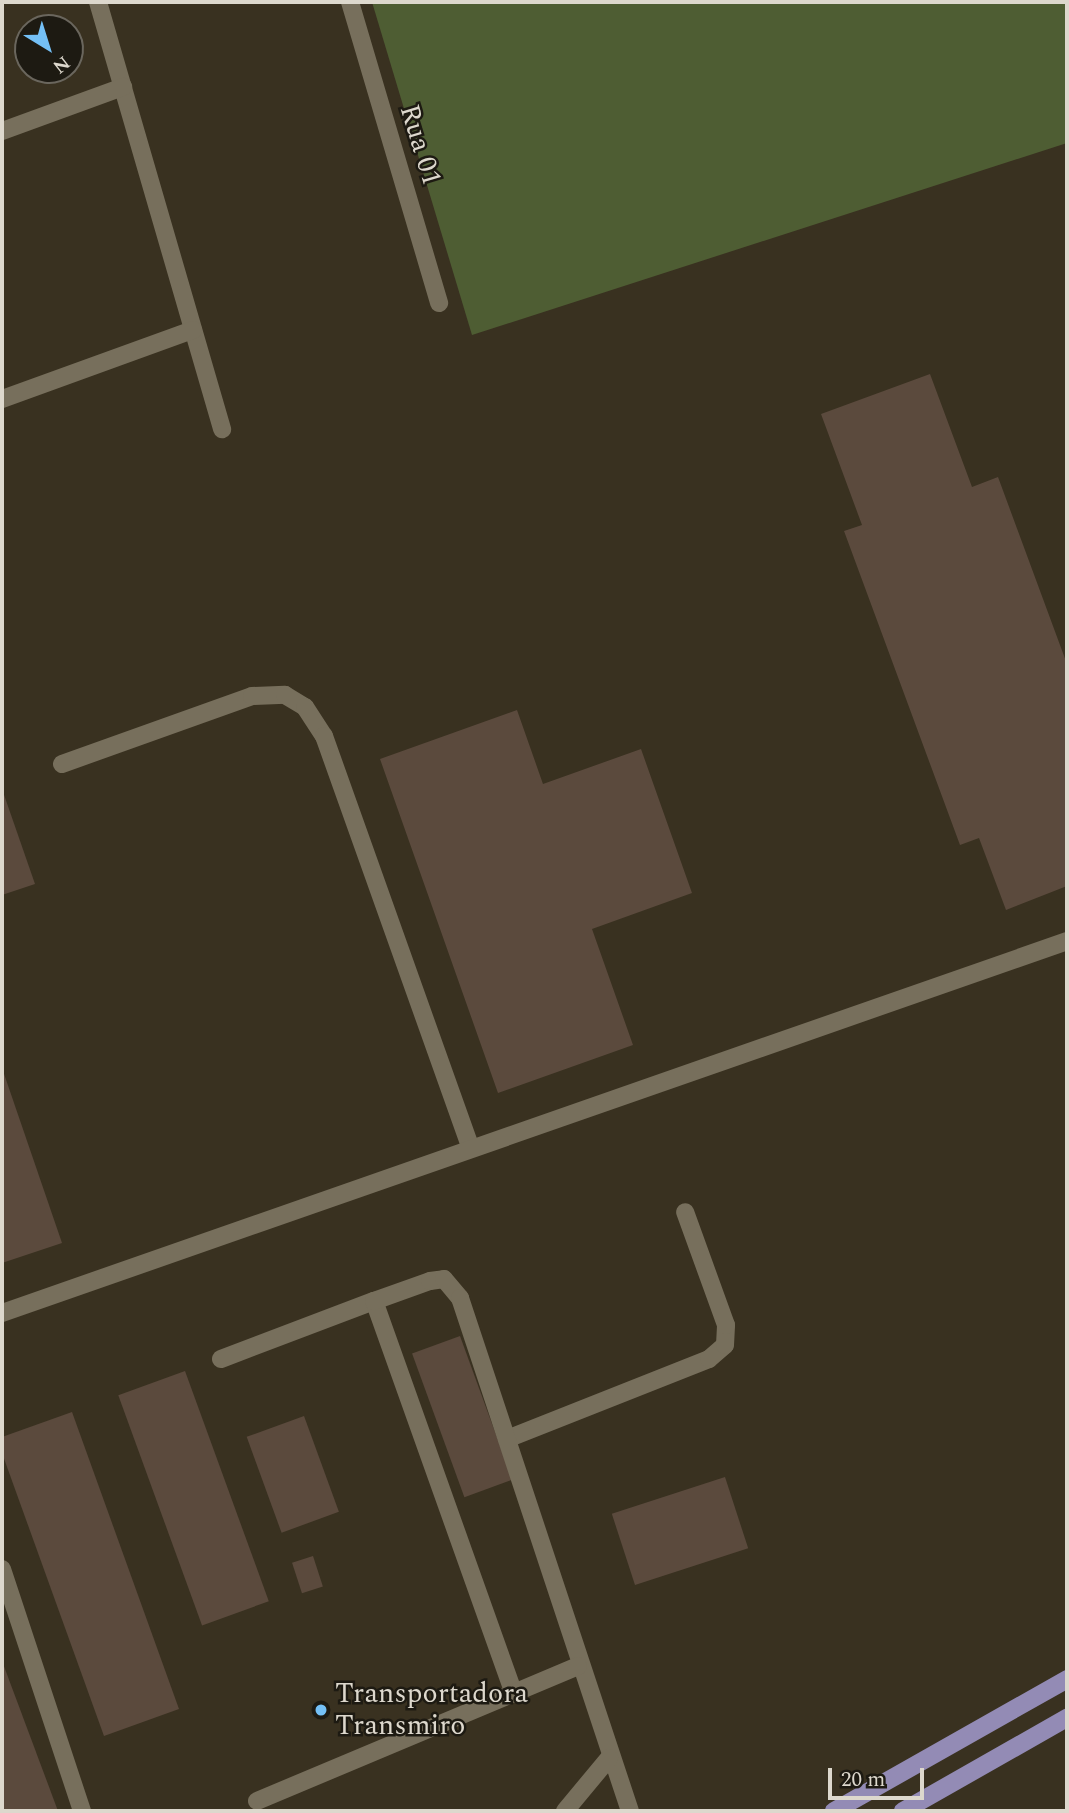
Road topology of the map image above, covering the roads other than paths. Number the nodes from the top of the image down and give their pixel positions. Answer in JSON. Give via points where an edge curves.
{"nodes":[{"id":1,"x":98,"y":2,"type":"edge"},
{"id":2,"x":350,"y":2,"type":"edge"},
{"id":3,"x":123,"y":87,"type":"junction"},
{"id":4,"x":2,"y":131,"type":"edge"},
{"id":5,"x":439,"y":303,"type":"dead end"},
{"id":6,"x":193,"y":330,"type":"junction"},
{"id":7,"x":2,"y":399,"type":"edge"},
{"id":8,"x":222,"y":429,"type":"dead end"},
{"id":9,"x":62,"y":764,"type":"dead end"},
{"id":10,"x":1067,"y":941,"type":"edge"},
{"id":11,"x":471,"y":1149,"type":"junction"},
{"id":12,"x":685,"y":1212,"type":"dead end"},
{"id":13,"x":374,"y":1301,"type":"junction"},
{"id":14,"x":2,"y":1313,"type":"edge"},
{"id":15,"x":221,"y":1359,"type":"dead end"},
{"id":16,"x":507,"y":1440,"type":"junction"},
{"id":17,"x":2,"y":1569,"type":"edge"},
{"id":18,"x":579,"y":1666,"type":"junction"},
{"id":19,"x":1067,"y":1679,"type":"edge"},
{"id":20,"x":513,"y":1691,"type":"junction"},
{"id":21,"x":1067,"y":1718,"type":"edge"},
{"id":22,"x":609,"y":1758,"type":"junction"},
{"id":23,"x":257,"y":1801,"type":"dead end"},
{"id":24,"x":82,"y":1811,"type":"edge"},
{"id":25,"x":565,"y":1811,"type":"edge"},
{"id":26,"x":630,"y":1811,"type":"edge"},
{"id":27,"x":834,"y":1811,"type":"edge"},
{"id":28,"x":904,"y":1811,"type":"edge"}],
"edges":[{"from":1,"to":3,"type":"street"},
{"from":2,"to":5,"type":"street","name":"Rua 01"},
{"from":3,"to":4,"type":"street"},
{"from":3,"to":6,"type":"street"},
{"from":6,"to":7,"type":"street"},
{"from":6,"to":8,"type":"street"},
{"from":9,"to":11,"type":"street","via":[[252,696],[285,695],[305,707],[324,736]]},
{"from":10,"to":11,"type":"street"},
{"from":11,"to":14,"type":"street"},
{"from":12,"to":16,"type":"street","via":[[726,1325],[725,1345],[709,1359]]},
{"from":13,"to":15,"type":"street"},
{"from":13,"to":16,"type":"street","via":[[430,1281],[444,1279],[454,1286]]},
{"from":13,"to":20,"type":"street"},
{"from":16,"to":18,"type":"street"},
{"from":17,"to":24,"type":"street"},
{"from":18,"to":20,"type":"street"},
{"from":18,"to":22,"type":"street"},
{"from":19,"to":27,"type":"main road"},
{"from":20,"to":23,"type":"street"},
{"from":21,"to":28,"type":"main road"},
{"from":22,"to":25,"type":"street"},
{"from":22,"to":26,"type":"street"}]}
